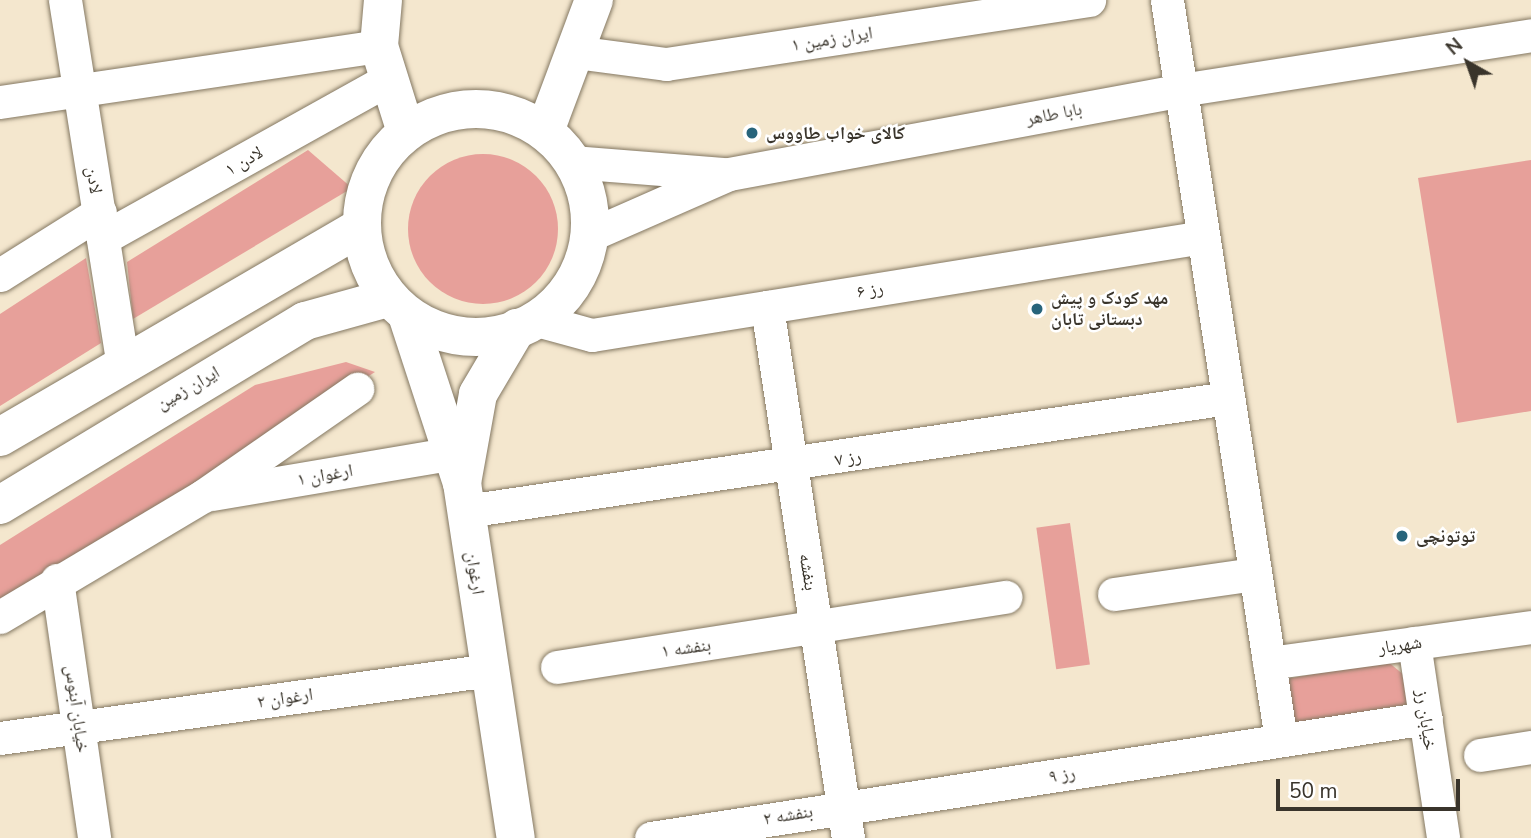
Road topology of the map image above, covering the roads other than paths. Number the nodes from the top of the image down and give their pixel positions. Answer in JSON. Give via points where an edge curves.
{"nodes":[{"id":1,"x":65,"y":0,"type":"edge"},
{"id":2,"x":383,"y":0,"type":"edge"},
{"id":3,"x":594,"y":0,"type":"edge"},
{"id":4,"x":1089,"y":0,"type":"edge"},
{"id":5,"x":1167,"y":0,"type":"edge"},
{"id":6,"x":1531,"y":35,"type":"edge"},
{"id":7,"x":575,"y":52,"type":"junction"},
{"id":8,"x":382,"y":63,"type":"junction"},
{"id":9,"x":1181,"y":90,"type":"junction"},
{"id":10,"x":80,"y":95,"type":"junction"},
{"id":11,"x":0,"y":102,"type":"edge"},
{"id":12,"x":545,"y":131,"type":"junction"},
{"id":13,"x":406,"y":132,"type":"junction"},
{"id":14,"x":572,"y":162,"type":"junction"},
{"id":15,"x":729,"y":174,"type":"junction"},
{"id":16,"x":101,"y":225,"type":"junction"},
{"id":17,"x":361,"y":227,"type":"junction"},
{"id":18,"x":590,"y":235,"type":"junction"},
{"id":19,"x":1203,"y":237,"type":"junction"},
{"id":20,"x":277,"y":272,"type":"junction"},
{"id":21,"x":0,"y":275,"type":"edge"},
{"id":22,"x":398,"y":307,"type":"junction"},
{"id":23,"x":766,"y":307,"type":"junction"},
{"id":24,"x":310,"y":319,"type":"junction"},
{"id":25,"x":527,"y":324,"type":"junction"},
{"id":26,"x":122,"y":361,"type":"junction"},
{"id":27,"x":357,"y":389,"type":"dead end"},
{"id":28,"x":1228,"y":398,"type":"junction"},
{"id":29,"x":0,"y":437,"type":"edge"},
{"id":30,"x":791,"y":467,"type":"junction"},
{"id":31,"x":458,"y":483,"type":"junction"},
{"id":32,"x":203,"y":496,"type":"junction"},
{"id":33,"x":0,"y":505,"type":"edge"},
{"id":34,"x":1255,"y":574,"type":"junction"},
{"id":35,"x":57,"y":580,"type":"junction"},
{"id":36,"x":1114,"y":594,"type":"dead end"},
{"id":37,"x":1006,"y":597,"type":"dead end"},
{"id":38,"x":0,"y":617,"type":"edge"},
{"id":39,"x":1531,"y":626,"type":"edge"},
{"id":40,"x":816,"y":629,"type":"junction"},
{"id":41,"x":1414,"y":643,"type":"junction"},
{"id":42,"x":1269,"y":663,"type":"junction"},
{"id":43,"x":556,"y":667,"type":"dead end"},
{"id":44,"x":490,"y":670,"type":"junction"},
{"id":45,"x":1426,"y":718,"type":"junction"},
{"id":46,"x":79,"y":726,"type":"junction"},
{"id":47,"x":0,"y":738,"type":"edge"},
{"id":48,"x":1281,"y":740,"type":"junction"},
{"id":49,"x":1531,"y":747,"type":"edge"},
{"id":50,"x":1480,"y":755,"type":"dead end"},
{"id":51,"x":843,"y":806,"type":"junction"},
{"id":52,"x":94,"y":838,"type":"edge"},
{"id":53,"x":516,"y":838,"type":"edge"},
{"id":54,"x":651,"y":838,"type":"edge"},
{"id":55,"x":848,"y":838,"type":"edge"},
{"id":56,"x":1443,"y":838,"type":"edge"}],
"edges":[{"from":1,"to":10,"type":"street","name":"لادن"},
{"from":2,"to":8,"type":"main road"},
{"from":3,"to":7,"type":"main road"},
{"from":4,"to":7,"type":"street","name":"ایران زمین ۱","via":[[666,64]]},
{"from":5,"to":9,"type":"street"},
{"from":6,"to":9,"type":"street","name":"بابا طاهر"},
{"from":7,"to":12,"type":"main road"},
{"from":8,"to":10,"type":"street"},
{"from":8,"to":13,"type":"main road"},
{"from":8,"to":16,"type":"street","name":"لادن ۱"},
{"from":9,"to":15,"type":"street","name":"بابا طاهر"},
{"from":9,"to":19,"type":"street"},
{"from":10,"to":11,"type":"street"},
{"from":10,"to":16,"type":"street","name":"لادن"},
{"from":12,"to":13,"type":"main road","via":[[519,117],[471,109],[432,117]]},
{"from":12,"to":14,"type":"main road"},
{"from":13,"to":17,"type":"main road","via":[[372,174]]},
{"from":14,"to":15,"type":"street"},
{"from":14,"to":18,"type":"main road","via":[[584,184]]},
{"from":15,"to":18,"type":"street","name":"بابا طاهر"},
{"from":16,"to":21,"type":"street","name":"لادن ۱"},
{"from":16,"to":26,"type":"street","name":"لادن"},
{"from":17,"to":20,"type":"main road"},
{"from":17,"to":22,"type":"main road","via":[[368,265]]},
{"from":18,"to":25,"type":"main road","via":[[578,275]]},
{"from":19,"to":23,"type":"street","name":"رز ۶"},
{"from":19,"to":28,"type":"street"},
{"from":20,"to":24,"type":"main road","via":[[312,298]]},
{"from":20,"to":26,"type":"main road"},
{"from":22,"to":24,"type":"main road","name":"ایران زمین"},
{"from":22,"to":25,"type":"main road","via":[[465,337]]},
{"from":22,"to":31,"type":"main road","name":"ارغوان"},
{"from":23,"to":25,"type":"street","name":"رز ۶","via":[[592,335]]},
{"from":23,"to":30,"type":"street","name":"بنفشه"},
{"from":24,"to":33,"type":"main road","name":"ایران زمین","via":[[166,400]]},
{"from":25,"to":31,"type":"main road","via":[[478,394]]},
{"from":26,"to":29,"type":"main road"},
{"from":27,"to":32,"type":"street"},
{"from":28,"to":30,"type":"street","name":"رز ۷"},
{"from":28,"to":34,"type":"street"},
{"from":30,"to":31,"type":"street","name":"رز ۷"},
{"from":30,"to":40,"type":"street","name":"بنفشه"},
{"from":31,"to":32,"type":"street","name":"ارغوان ۱"},
{"from":31,"to":44,"type":"main road","name":"ارغوان"},
{"from":32,"to":35,"type":"street"},
{"from":34,"to":36,"type":"street"},
{"from":34,"to":42,"type":"street"},
{"from":35,"to":38,"type":"street"},
{"from":35,"to":46,"type":"street","name":"خیابان آبنوس"},
{"from":37,"to":40,"type":"street","name":"بنفشه ۱"},
{"from":39,"to":41,"type":"street","name":"شهریار"},
{"from":40,"to":43,"type":"street","name":"بنفشه ۱"},
{"from":40,"to":51,"type":"street","name":"بنفشه"},
{"from":41,"to":42,"type":"street","name":"شهریار"},
{"from":41,"to":45,"type":"street","name":"خیابان رز"},
{"from":42,"to":48,"type":"street"},
{"from":44,"to":46,"type":"street","name":"ارغوان ۲"},
{"from":44,"to":53,"type":"main road","name":"ارغوان"},
{"from":45,"to":48,"type":"street","name":"رز ۹"},
{"from":45,"to":56,"type":"street","name":"خیابان رز"},
{"from":46,"to":47,"type":"street","name":"ارغوان ۲"},
{"from":46,"to":52,"type":"street","name":"خیابان آبنوس"},
{"from":48,"to":51,"type":"street","name":"رز ۹"},
{"from":49,"to":50,"type":"street"},
{"from":51,"to":54,"type":"street","name":"بنفشه ۲"},
{"from":51,"to":55,"type":"street","name":"بنفشه"}]}
